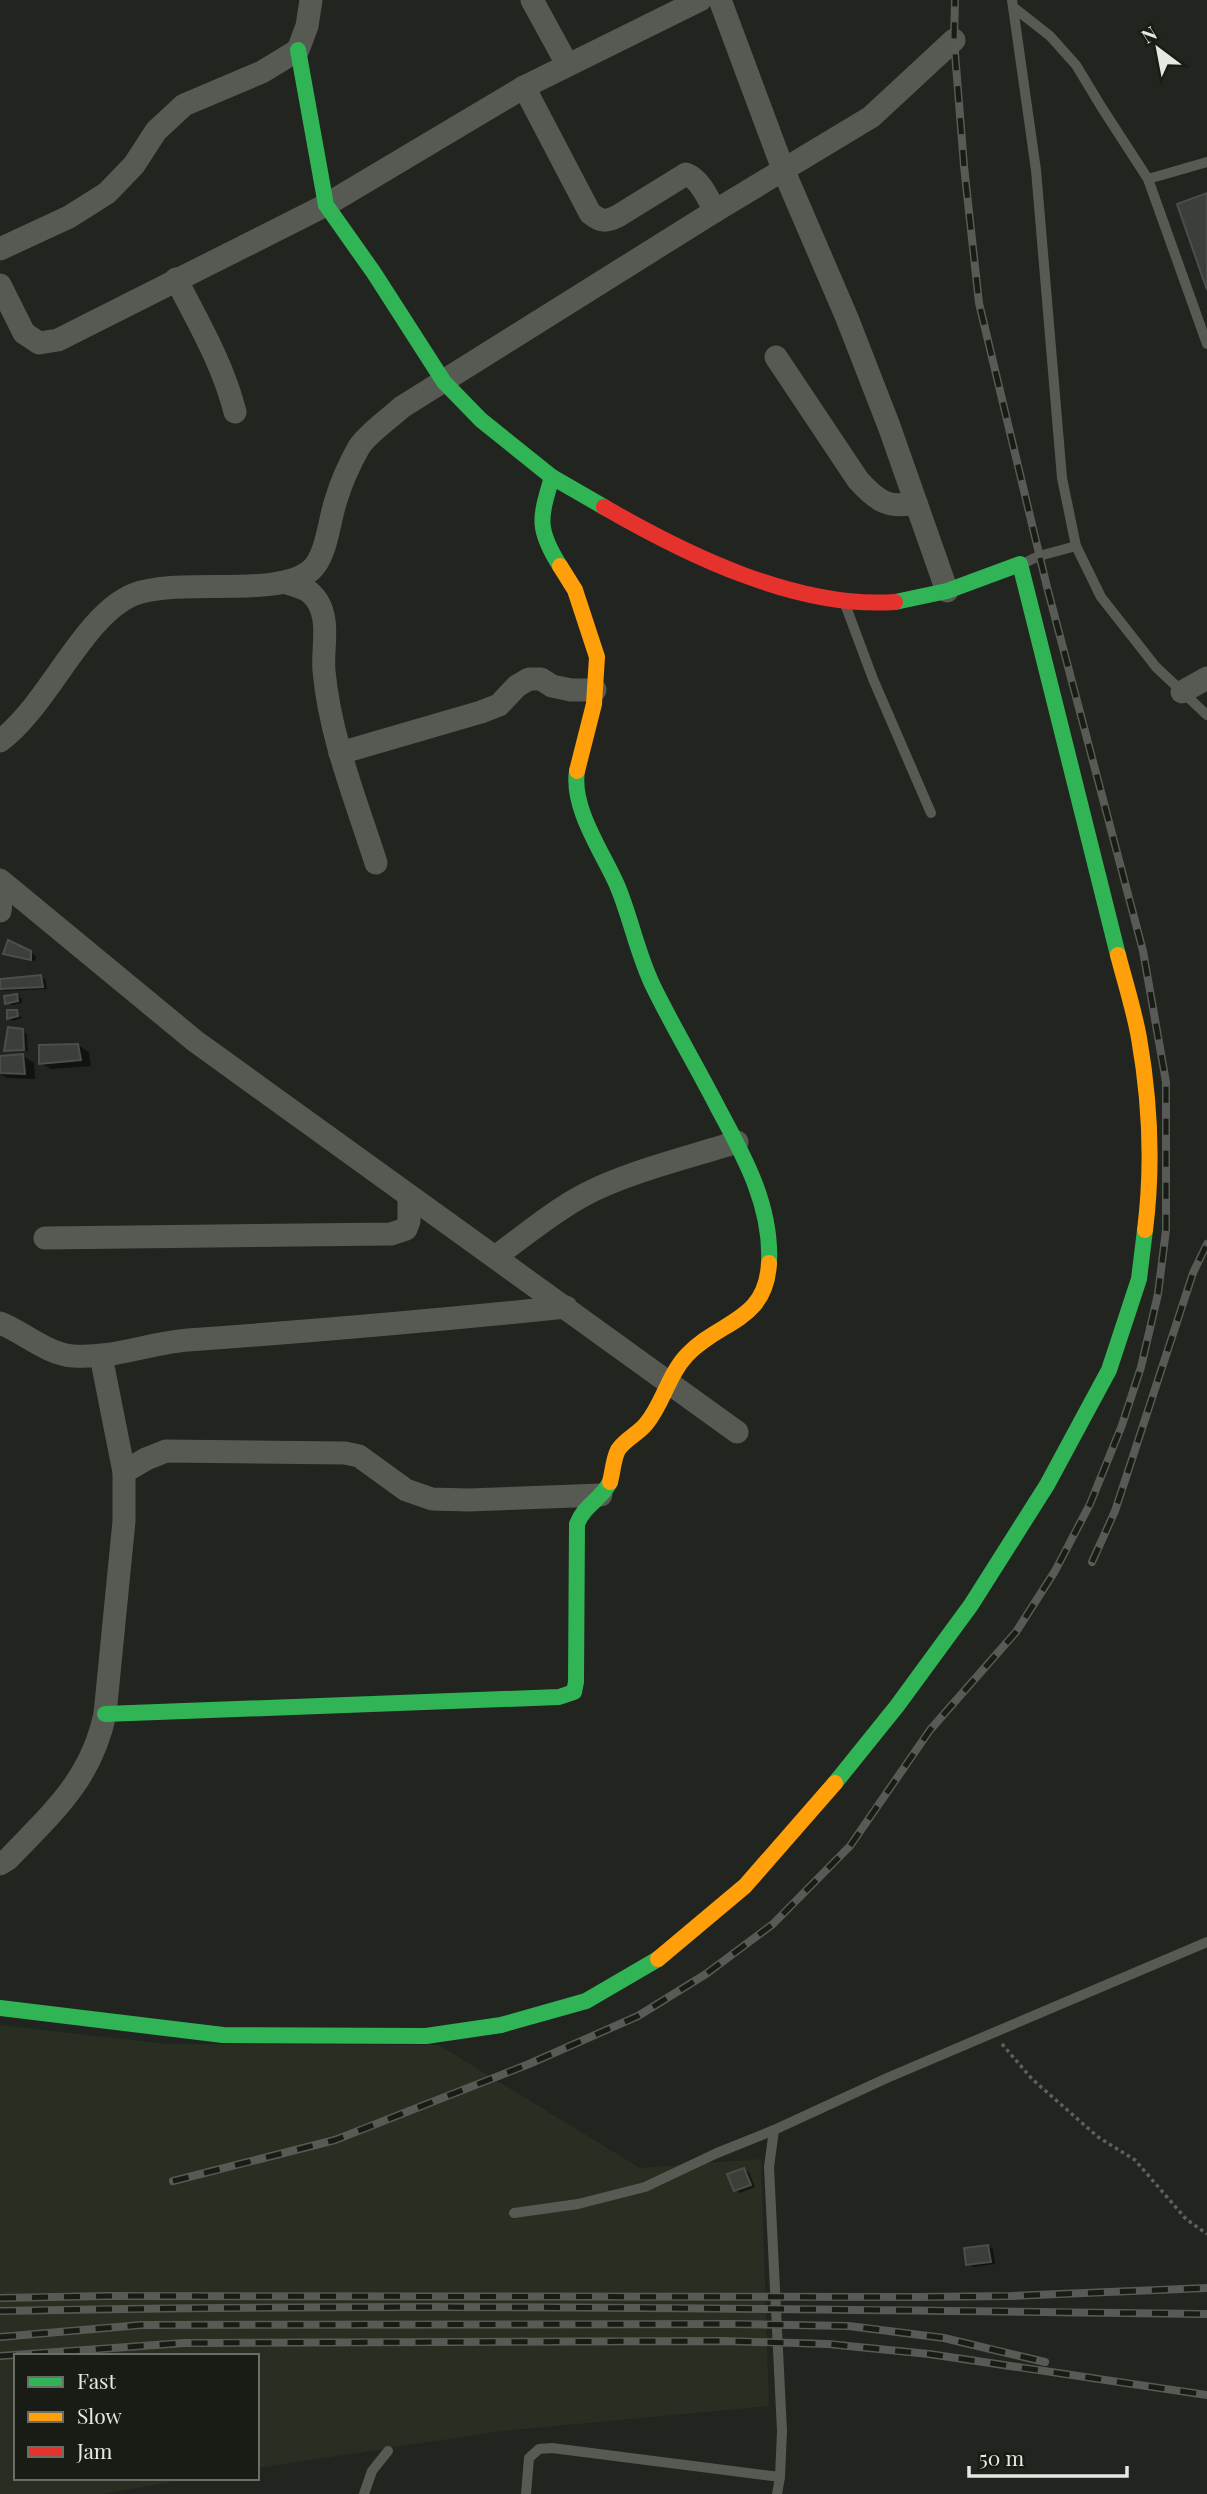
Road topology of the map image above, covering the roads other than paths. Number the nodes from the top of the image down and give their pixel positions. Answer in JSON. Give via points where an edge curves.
{"nodes":[{"id":1,"x":311,"y":0,"type":"edge"},
{"id":2,"x":531,"y":0,"type":"edge"},
{"id":3,"x":700,"y":0,"type":"edge"},
{"id":4,"x":720,"y":0,"type":"edge"},
{"id":5,"x":1012,"y":4,"type":"edge"},
{"id":6,"x":954,"y":40,"type":"dead end"},
{"id":7,"x":298,"y":50,"type":"junction"},
{"id":8,"x":567,"y":64,"type":"junction"},
{"id":9,"x":524,"y":87,"type":"junction"},
{"id":10,"x":1207,"y":162,"type":"edge"},
{"id":11,"x":783,"y":169,"type":"junction"},
{"id":12,"x":1149,"y":178,"type":"junction"},
{"id":13,"x":326,"y":205,"type":"junction"},
{"id":14,"x":715,"y":211,"type":"junction"},
{"id":15,"x":0,"y":249,"type":"edge"},
{"id":16,"x":176,"y":279,"type":"junction"},
{"id":17,"x":0,"y":285,"type":"edge"},
{"id":18,"x":1207,"y":344,"type":"edge"},
{"id":19,"x":776,"y":357,"type":"dead end"},
{"id":20,"x":444,"y":382,"type":"junction"},
{"id":21,"x":235,"y":412,"type":"dead end"},
{"id":22,"x":552,"y":477,"type":"junction"},
{"id":23,"x":916,"y":503,"type":"junction"},
{"id":24,"x":1076,"y":545,"type":"junction"},
{"id":25,"x":1020,"y":564,"type":"junction"},
{"id":26,"x":287,"y":583,"type":"junction"},
{"id":27,"x":947,"y":591,"type":"junction"},
{"id":28,"x":844,"y":601,"type":"junction"},
{"id":29,"x":1207,"y":678,"type":"edge"},
{"id":30,"x":595,"y":690,"type":"junction"},
{"id":31,"x":1182,"y":692,"type":"junction"},
{"id":32,"x":1207,"y":715,"type":"edge"},
{"id":33,"x":0,"y":741,"type":"edge"},
{"id":34,"x":340,"y":753,"type":"junction"},
{"id":35,"x":931,"y":814,"type":"dead end"},
{"id":36,"x":376,"y":863,"type":"dead end"},
{"id":37,"x":2,"y":881,"type":"edge"},
{"id":38,"x":0,"y":911,"type":"edge"},
{"id":39,"x":737,"y":1142,"type":"junction"},
{"id":40,"x":409,"y":1196,"type":"junction"},
{"id":41,"x":46,"y":1238,"type":"dead end"},
{"id":42,"x":495,"y":1257,"type":"junction"},
{"id":43,"x":566,"y":1307,"type":"junction"},
{"id":44,"x":0,"y":1323,"type":"edge"},
{"id":45,"x":101,"y":1356,"type":"junction"},
{"id":46,"x":670,"y":1384,"type":"junction"},
{"id":47,"x":737,"y":1432,"type":"dead end"},
{"id":48,"x":124,"y":1472,"type":"junction"},
{"id":49,"x":601,"y":1495,"type":"junction"},
{"id":50,"x":105,"y":1714,"type":"junction"},
{"id":51,"x":0,"y":1864,"type":"edge"},
{"id":52,"x":1207,"y":1942,"type":"edge"},
{"id":53,"x":0,"y":2008,"type":"edge"},
{"id":54,"x":774,"y":2130,"type":"junction"},
{"id":55,"x":514,"y":2213,"type":"dead end"},
{"id":56,"x":388,"y":2451,"type":"dead end"},
{"id":57,"x":780,"y":2477,"type":"junction"},
{"id":58,"x":364,"y":2494,"type":"edge"},
{"id":59,"x":526,"y":2494,"type":"edge"},
{"id":60,"x":777,"y":2494,"type":"edge"}],
"edges":[{"from":1,"to":7,"type":"street"},
{"from":2,"to":8,"type":"street"},
{"from":3,"to":8,"type":"street"},
{"from":4,"to":11,"type":"street"},
{"from":5,"to":12,"type":"lane","via":[[1076,65]]},
{"from":5,"to":24,"type":"lane","via":[[1036,170],[1062,478]]},
{"from":6,"to":11,"type":"street","via":[[871,117]]},
{"from":7,"to":13,"type":"street"},
{"from":7,"to":15,"type":"street","via":[[262,72],[184,105],[156,131],[134,165],[107,193],[69,217]]},
{"from":8,"to":9,"type":"street"},
{"from":9,"to":13,"type":"street"},
{"from":9,"to":14,"type":"street","via":[[598,220],[618,216],[686,174],[693,176]]},
{"from":10,"to":12,"type":"lane"},
{"from":11,"to":14,"type":"street"},
{"from":11,"to":23,"type":"street","via":[[847,318]]},
{"from":12,"to":18,"type":"lane"},
{"from":13,"to":16,"type":"street"},
{"from":13,"to":20,"type":"street"},
{"from":14,"to":20,"type":"street"},
{"from":16,"to":17,"type":"street","via":[[58,340],[39,343],[24,333]]},
{"from":16,"to":21,"type":"street","via":[[218,360]]},
{"from":19,"to":23,"type":"street","via":[[871,494],[886,504]]},
{"from":20,"to":22,"type":"street","via":[[481,420]]},
{"from":20,"to":26,"type":"street","via":[[402,407],[360,444],[313,569]]},
{"from":22,"to":28,"type":"street","via":[[650,534],[711,563],[764,582]]},
{"from":22,"to":30,"type":"street","via":[[542,530],[585,617],[597,657]]},
{"from":23,"to":27,"type":"street"},
{"from":24,"to":25,"type":"lane"},
{"from":24,"to":31,"type":"lane","via":[[1101,597]]},
{"from":25,"to":27,"type":"street"},
{"from":25,"to":53,"type":"street","via":[[1139,1037],[1149,1115],[1149,1200],[1139,1279],[1109,1370],[1047,1485],[971,1605],[816,1807],[745,1886],[666,1954],[586,2001],[501,2025],[426,2036],[223,2035]]},
{"from":26,"to":33,"type":"street","via":[[158,587],[132,595],[91,629],[35,707]]},
{"from":26,"to":34,"type":"street","via":[[307,588],[324,618],[328,710]]},
{"from":27,"to":28,"type":"street","via":[[893,602]]},
{"from":28,"to":35,"type":"lane"},
{"from":29,"to":31,"type":"street"},
{"from":30,"to":34,"type":"street","via":[[571,690],[529,679],[499,705]]},
{"from":30,"to":39,"type":"street","via":[[576,779],[584,817],[618,887],[649,977]]},
{"from":31,"to":32,"type":"lane"},
{"from":34,"to":36,"type":"street"},
{"from":37,"to":38,"type":"street"},
{"from":37,"to":40,"type":"street","via":[[195,1041]]},
{"from":39,"to":42,"type":"street","via":[[586,1194]]},
{"from":39,"to":46,"type":"street","via":[[759,1192],[768,1235],[766,1286],[757,1304],[691,1351]]},
{"from":40,"to":41,"type":"street","via":[[407,1229],[390,1234]]},
{"from":40,"to":42,"type":"street"},
{"from":42,"to":43,"type":"street"},
{"from":43,"to":45,"type":"street","via":[[186,1340]]},
{"from":43,"to":46,"type":"street"},
{"from":44,"to":45,"type":"street","via":[[69,1356]]},
{"from":45,"to":48,"type":"street"},
{"from":46,"to":47,"type":"street"},
{"from":46,"to":49,"type":"street","via":[[645,1426],[624,1441],[609,1486]]},
{"from":48,"to":49,"type":"street","via":[[166,1451],[345,1453],[359,1456],[406,1490],[432,1499]]},
{"from":48,"to":50,"type":"street","via":[[124,1521]]},
{"from":49,"to":50,"type":"street","via":[[582,1510],[577,1524],[576,1682],[574,1692],[568,1695]]},
{"from":50,"to":51,"type":"street","via":[[84,1773],[57,1808]]},
{"from":52,"to":54,"type":"lane"},
{"from":54,"to":55,"type":"lane","via":[[645,2187],[578,2204]]},
{"from":54,"to":57,"type":"lane","via":[[769,2167],[782,2431]]},
{"from":56,"to":58,"type":"lane","via":[[372,2472]]},
{"from":57,"to":59,"type":"lane","via":[[552,2448],[539,2449],[529,2458]]},
{"from":57,"to":60,"type":"lane"}]}
